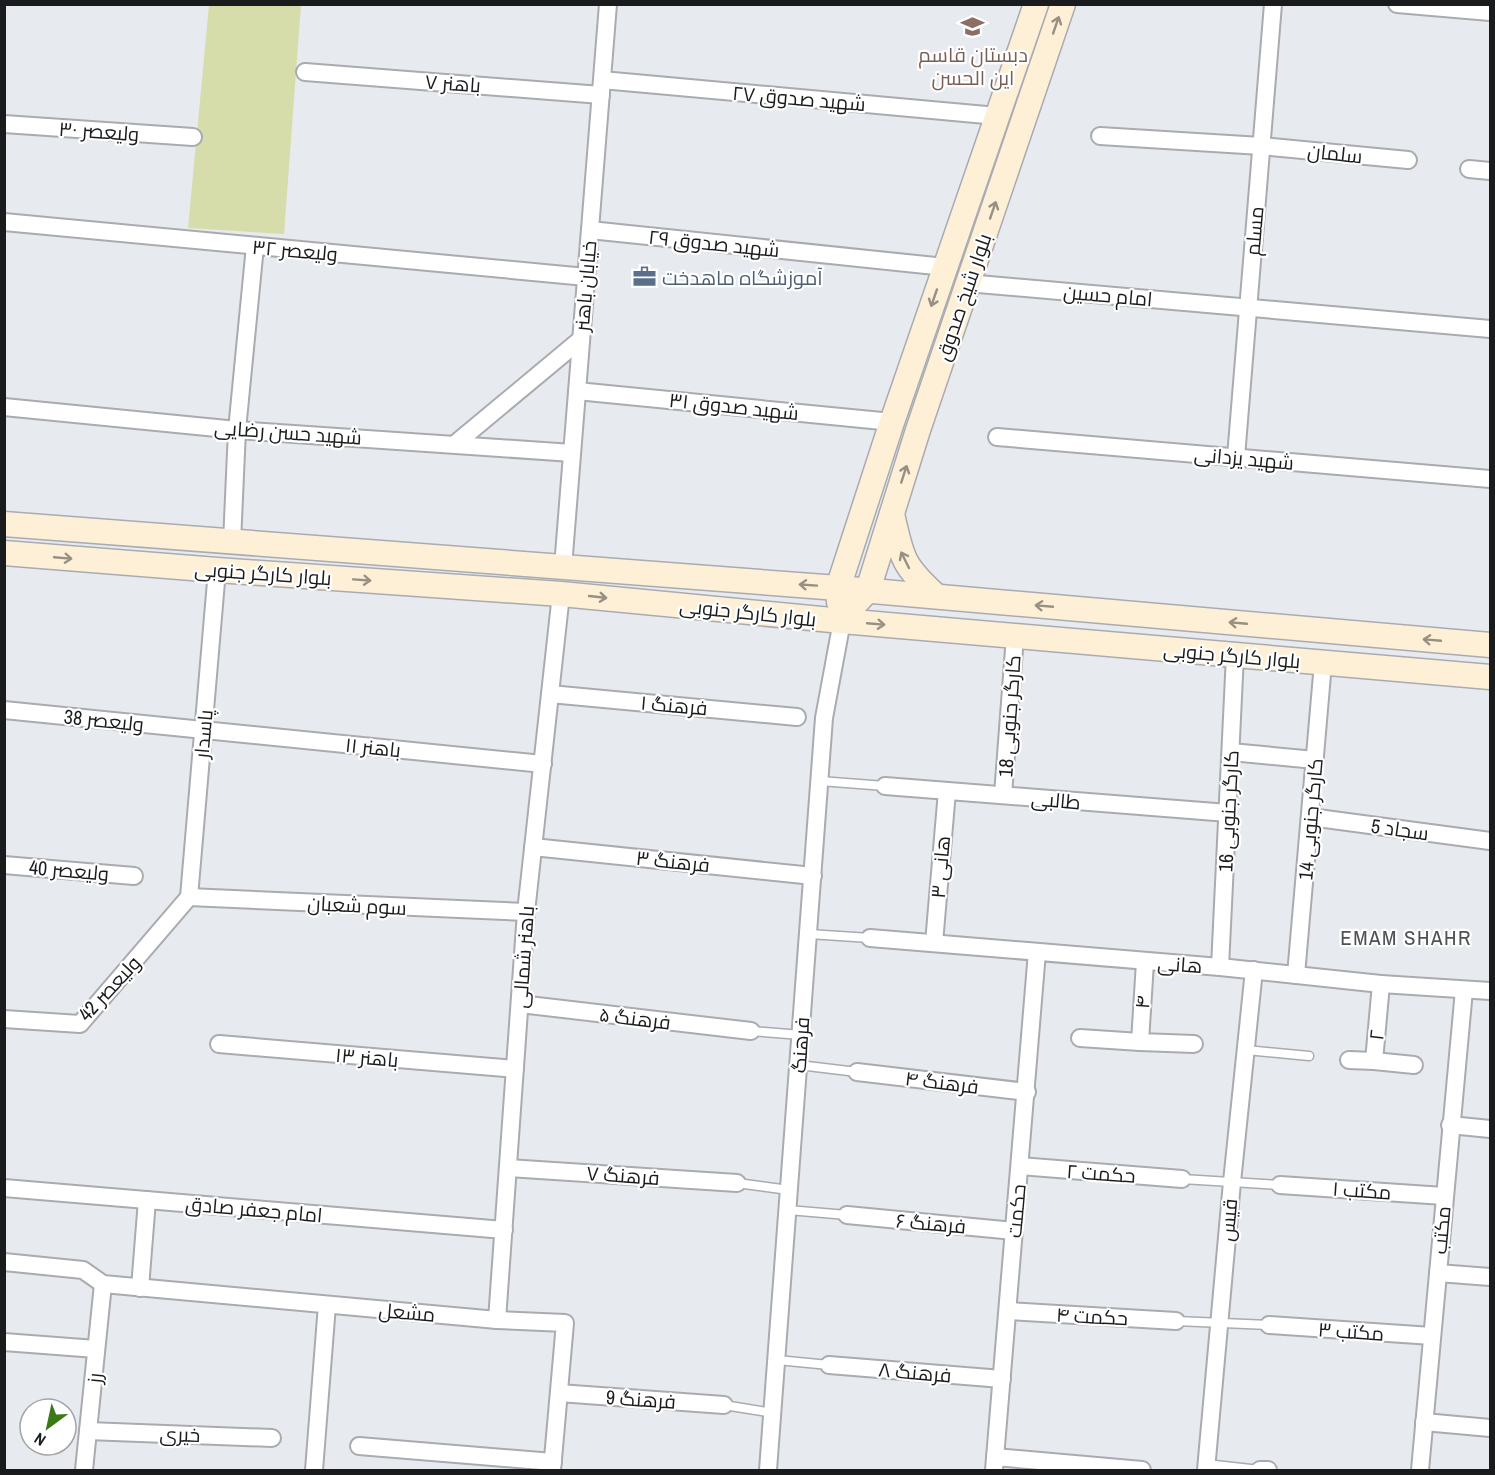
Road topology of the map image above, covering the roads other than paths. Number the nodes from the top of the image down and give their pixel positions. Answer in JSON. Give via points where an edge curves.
{"nodes":[{"id":1,"x":608,"y":4,"type":"edge"},
{"id":2,"x":1036,"y":4,"type":"edge"},
{"id":3,"x":1063,"y":4,"type":"edge"},
{"id":4,"x":1273,"y":4,"type":"edge"},
{"id":5,"x":1397,"y":4,"type":"edge"},
{"id":6,"x":1491,"y":12,"type":"edge"},
{"id":7,"x":305,"y":72,"type":"dead end"},
{"id":8,"x":601,"y":87,"type":"junction"},
{"id":9,"x":997,"y":116,"type":"junction"},
{"id":10,"x":4,"y":124,"type":"edge"},
{"id":11,"x":1100,"y":136,"type":"dead end"},
{"id":12,"x":193,"y":137,"type":"dead end"},
{"id":13,"x":1261,"y":146,"type":"junction"},
{"id":14,"x":1408,"y":160,"type":"dead end"},
{"id":15,"x":1469,"y":169,"type":"dead end"},
{"id":16,"x":1491,"y":171,"type":"edge"},
{"id":17,"x":4,"y":222,"type":"edge"},
{"id":18,"x":590,"y":230,"type":"junction"},
{"id":19,"x":255,"y":246,"type":"junction"},
{"id":20,"x":945,"y":267,"type":"junction"},
{"id":21,"x":586,"y":277,"type":"junction"},
{"id":22,"x":967,"y":283,"type":"junction"},
{"id":23,"x":1248,"y":308,"type":"junction"},
{"id":24,"x":1491,"y":329,"type":"edge"},
{"id":25,"x":580,"y":340,"type":"junction"},
{"id":26,"x":577,"y":391,"type":"junction"},
{"id":27,"x":4,"y":406,"type":"edge"},
{"id":28,"x":892,"y":422,"type":"junction"},
{"id":29,"x":237,"y":430,"type":"junction"},
{"id":30,"x":997,"y":437,"type":"dead end"},
{"id":31,"x":454,"y":444,"type":"junction"},
{"id":32,"x":572,"y":453,"type":"junction"},
{"id":33,"x":1236,"y":457,"type":"junction"},
{"id":34,"x":1491,"y":479,"type":"edge"},
{"id":35,"x":892,"y":513,"type":"junction"},
{"id":36,"x":4,"y":524,"type":"edge"},
{"id":37,"x":232,"y":542,"type":"junction"},
{"id":38,"x":4,"y":553,"type":"edge"},
{"id":39,"x":523,"y":564,"type":"junction"},
{"id":40,"x":563,"y":567,"type":"junction"},
{"id":41,"x":217,"y":570,"type":"junction"},
{"id":42,"x":838,"y":588,"type":"junction"},
{"id":43,"x":868,"y":590,"type":"junction"},
{"id":44,"x":516,"y":591,"type":"junction"},
{"id":45,"x":561,"y":594,"type":"junction"},
{"id":46,"x":936,"y":596,"type":"junction"},
{"id":47,"x":842,"y":621,"type":"junction"},
{"id":48,"x":1015,"y":636,"type":"junction"},
{"id":49,"x":1491,"y":645,"type":"edge"},
{"id":50,"x":1236,"y":655,"type":"junction"},
{"id":51,"x":1323,"y":663,"type":"junction"},
{"id":52,"x":1491,"y":677,"type":"edge"},
{"id":53,"x":550,"y":694,"type":"junction"},
{"id":54,"x":4,"y":710,"type":"edge"},
{"id":55,"x":797,"y":717,"type":"dead end"},
{"id":56,"x":204,"y":730,"type":"junction"},
{"id":57,"x":1231,"y":752,"type":"junction"},
{"id":58,"x":1315,"y":760,"type":"junction"},
{"id":59,"x":543,"y":764,"type":"junction"},
{"id":60,"x":820,"y":781,"type":"junction"},
{"id":61,"x":885,"y":786,"type":"joint"},
{"id":62,"x":947,"y":791,"type":"junction"},
{"id":63,"x":1003,"y":795,"type":"junction"},
{"id":64,"x":1228,"y":813,"type":"junction"},
{"id":65,"x":1310,"y":817,"type":"junction"},
{"id":66,"x":1491,"y":841,"type":"edge"},
{"id":67,"x":533,"y":847,"type":"junction"},
{"id":68,"x":4,"y":865,"type":"edge"},
{"id":69,"x":134,"y":876,"type":"dead end"},
{"id":70,"x":813,"y":876,"type":"junction"},
{"id":71,"x":189,"y":897,"type":"junction"},
{"id":72,"x":526,"y":912,"type":"junction"},
{"id":73,"x":809,"y":934,"type":"junction"},
{"id":74,"x":870,"y":938,"type":"joint"},
{"id":75,"x":933,"y":943,"type":"junction"},
{"id":76,"x":1038,"y":952,"type":"junction"},
{"id":77,"x":1145,"y":962,"type":"junction"},
{"id":78,"x":1220,"y":967,"type":"junction"},
{"id":79,"x":1254,"y":970,"type":"junction"},
{"id":80,"x":1296,"y":975,"type":"junction"},
{"id":81,"x":1381,"y":984,"type":"junction"},
{"id":82,"x":1464,"y":990,"type":"junction"},
{"id":83,"x":1491,"y":991,"type":"edge"},
{"id":84,"x":520,"y":1004,"type":"junction"},
{"id":85,"x":4,"y":1019,"type":"edge"},
{"id":86,"x":751,"y":1031,"type":"joint"},
{"id":87,"x":801,"y":1035,"type":"junction"},
{"id":88,"x":1080,"y":1038,"type":"dead end"},
{"id":89,"x":1140,"y":1041,"type":"junction"},
{"id":90,"x":219,"y":1044,"type":"dead end"},
{"id":91,"x":1194,"y":1044,"type":"dead end"},
{"id":92,"x":1246,"y":1050,"type":"junction"},
{"id":93,"x":1309,"y":1056,"type":"dead end"},
{"id":94,"x":1349,"y":1060,"type":"dead end"},
{"id":95,"x":1374,"y":1061,"type":"junction"},
{"id":96,"x":799,"y":1065,"type":"junction"},
{"id":97,"x":1414,"y":1065,"type":"dead end"},
{"id":98,"x":515,"y":1069,"type":"junction"},
{"id":99,"x":857,"y":1072,"type":"joint"},
{"id":100,"x":1027,"y":1092,"type":"junction"},
{"id":101,"x":1450,"y":1125,"type":"junction"},
{"id":102,"x":1491,"y":1129,"type":"edge"},
{"id":103,"x":1020,"y":1166,"type":"junction"},
{"id":104,"x":508,"y":1168,"type":"junction"},
{"id":105,"x":1182,"y":1179,"type":"joint"},
{"id":106,"x":1232,"y":1182,"type":"junction"},
{"id":107,"x":737,"y":1183,"type":"joint"},
{"id":108,"x":1280,"y":1185,"type":"joint"},
{"id":109,"x":4,"y":1188,"type":"edge"},
{"id":110,"x":789,"y":1190,"type":"junction"},
{"id":111,"x":1444,"y":1196,"type":"junction"},
{"id":112,"x":147,"y":1200,"type":"junction"},
{"id":113,"x":788,"y":1210,"type":"junction"},
{"id":114,"x":847,"y":1215,"type":"joint"},
{"id":115,"x":504,"y":1230,"type":"junction"},
{"id":116,"x":1014,"y":1231,"type":"junction"},
{"id":117,"x":4,"y":1262,"type":"edge"},
{"id":118,"x":1438,"y":1273,"type":"junction"},
{"id":119,"x":1491,"y":1277,"type":"edge"},
{"id":120,"x":103,"y":1284,"type":"junction"},
{"id":121,"x":140,"y":1288,"type":"junction"},
{"id":122,"x":327,"y":1305,"type":"junction"},
{"id":123,"x":1008,"y":1311,"type":"junction"},
{"id":124,"x":497,"y":1320,"type":"junction"},
{"id":125,"x":1176,"y":1321,"type":"joint"},
{"id":126,"x":1219,"y":1322,"type":"junction"},
{"id":127,"x":1269,"y":1325,"type":"joint"},
{"id":128,"x":1432,"y":1336,"type":"junction"},
{"id":129,"x":4,"y":1342,"type":"edge"},
{"id":130,"x":96,"y":1349,"type":"junction"},
{"id":131,"x":777,"y":1360,"type":"junction"},
{"id":132,"x":829,"y":1365,"type":"joint"},
{"id":133,"x":1002,"y":1379,"type":"junction"},
{"id":134,"x":559,"y":1393,"type":"junction"},
{"id":135,"x":724,"y":1405,"type":"joint"},
{"id":136,"x":773,"y":1413,"type":"junction"},
{"id":137,"x":1425,"y":1422,"type":"junction"},
{"id":138,"x":1491,"y":1428,"type":"edge"},
{"id":139,"x":88,"y":1431,"type":"junction"},
{"id":140,"x":272,"y":1438,"type":"dead end"},
{"id":141,"x":358,"y":1446,"type":"dead end"},
{"id":142,"x":995,"y":1464,"type":"edge"},
{"id":143,"x":553,"y":1466,"type":"edge"},
{"id":144,"x":1206,"y":1467,"type":"edge"},
{"id":145,"x":84,"y":1470,"type":"edge"},
{"id":146,"x":314,"y":1470,"type":"edge"},
{"id":147,"x":768,"y":1470,"type":"edge"},
{"id":148,"x":1142,"y":1470,"type":"edge"},
{"id":149,"x":1260,"y":1470,"type":"edge"},
{"id":150,"x":1268,"y":1470,"type":"edge"},
{"id":151,"x":1420,"y":1470,"type":"edge"}],
"edges":[{"from":1,"to":8,"type":"street","name":"خیابان باهنر"},
{"from":2,"to":9,"type":"main road","name":"بلوار شیخ صدوق"},
{"from":22,"to":3,"type":"main road","name":"بلوار شیخ صدوق","one_way":true},
{"from":4,"to":13,"type":"street","name":"مسلم"},
{"from":5,"to":6,"type":"street"},
{"from":7,"to":8,"type":"street","name":"باهنر ۷"},
{"from":8,"to":9,"type":"street","name":"شهید صدوق ۲۷"},
{"from":8,"to":18,"type":"street","name":"خیابان باهنر"},
{"from":9,"to":20,"type":"main road","name":"بلوار شیخ صدوق"},
{"from":10,"to":12,"type":"street","name":"ولیعصر ۳۰"},
{"from":11,"to":13,"type":"street","name":"سلمان"},
{"from":13,"to":14,"type":"street","name":"سلمان"},
{"from":13,"to":23,"type":"street","name":"مسلم"},
{"from":15,"to":16,"type":"street"},
{"from":17,"to":19,"type":"street","name":"ولیعصر ۳۲"},
{"from":18,"to":20,"type":"street","name":"شهید صدوق ۲۹"},
{"from":18,"to":21,"type":"street","name":"خیابان باهنر"},
{"from":19,"to":21,"type":"street","name":"ولیعصر ۳۲"},
{"from":19,"to":29,"type":"street"},
{"from":20,"to":28,"type":"main road","name":"بلوار شیخ صدوق","one_way":true},
{"from":21,"to":25,"type":"street","name":"خیابان باهنر"},
{"from":22,"to":23,"type":"street","name":"امام حسین"},
{"from":35,"to":22,"type":"main road","name":"بلوار شیخ صدوق","one_way":true},
{"from":23,"to":24,"type":"street","name":"امام حسین"},
{"from":23,"to":33,"type":"street","name":"مسلم"},
{"from":25,"to":26,"type":"street","name":"خیابان باهنر"},
{"from":25,"to":31,"type":"street"},
{"from":26,"to":28,"type":"street","name":"شهید صدوق ۳۱"},
{"from":26,"to":32,"type":"street","name":"خیابان باهنر"},
{"from":27,"to":29,"type":"street","name":"شهید حسن رضایی"},
{"from":28,"to":42,"type":"main road","name":"بلوار شیخ صدوق"},
{"from":29,"to":31,"type":"street","name":"شهید حسن رضایی"},
{"from":29,"to":37,"type":"street"},
{"from":30,"to":33,"type":"street","name":"شهید یزدانی"},
{"from":31,"to":32,"type":"street","name":"شهید حسن رضایی"},
{"from":32,"to":40,"type":"street","name":"خیابان باهنر"},
{"from":33,"to":34,"type":"street","name":"شهید یزدانی"},
{"from":35,"to":43,"type":"main road","name":"بلوار شیخ صدوق"},
{"from":46,"to":35,"type":"main road","one_way":true,"via":[[906,564]]},
{"from":36,"to":37,"type":"main road","name":"بلوار کارگر جنوبی"},
{"from":37,"to":39,"type":"main road","name":"بلوار کارگر جنوبی"},
{"from":38,"to":41,"type":"main road","name":"بلوار کارگر جنوبی","one_way":true},
{"from":39,"to":40,"type":"main road","name":"بلوار کارگر جنوبی"},
{"from":39,"to":44,"type":"main road","via":[[529,572],[527,580]]},
{"from":42,"to":40,"type":"main road","name":"بلوار کارگر جنوبی","one_way":true},
{"from":40,"to":45,"type":"main road"},
{"from":41,"to":44,"type":"main road","name":"بلوار کارگر جنوبی","one_way":true},
{"from":41,"to":56,"type":"street","name":"پاسدار"},
{"from":42,"to":43,"type":"main road","name":"بلوار کارگر جنوبی"},
{"from":42,"to":47,"type":"main road"},
{"from":43,"to":46,"type":"main road","name":"بلوار کارگر جنوبی"},
{"from":43,"to":47,"type":"main road"},
{"from":44,"to":45,"type":"main road","name":"بلوار کارگر جنوبی"},
{"from":45,"to":47,"type":"main road","name":"بلوار کارگر جنوبی","one_way":true},
{"from":45,"to":53,"type":"street","name":"باهنر شمالی"},
{"from":49,"to":46,"type":"main road","name":"بلوار کارگر جنوبی","one_way":true},
{"from":47,"to":48,"type":"main road","name":"بلوار کارگر جنوبی","one_way":true},
{"from":47,"to":60,"type":"street","name":"فرهنگ","via":[[824,718]]},
{"from":48,"to":50,"type":"main road","name":"بلوار کارگر جنوبی"},
{"from":48,"to":63,"type":"street","name":"کارگر جنوبی 18"},
{"from":50,"to":51,"type":"main road","name":"بلوار کارگر جنوبی"},
{"from":50,"to":57,"type":"street","name":"کارگر جنوبی 16"},
{"from":51,"to":52,"type":"main road","name":"بلوار کارگر جنوبی"},
{"from":51,"to":58,"type":"street","name":"کارگر جنوبی 14"},
{"from":53,"to":55,"type":"street","name":"فرهنگ ۱"},
{"from":53,"to":59,"type":"street","name":"باهنر شمالی"},
{"from":54,"to":56,"type":"street","name":"ولیعصر 38"},
{"from":56,"to":59,"type":"street","name":"باهنر ۱۱"},
{"from":56,"to":71,"type":"street","name":"پاسدار"},
{"from":57,"to":58,"type":"street"},
{"from":57,"to":64,"type":"street","name":"کارگر جنوبی 16"},
{"from":58,"to":65,"type":"street","name":"کارگر جنوبی 14"},
{"from":59,"to":67,"type":"street","name":"باهنر شمالی"},
{"from":60,"to":61,"type":"lane"},
{"from":60,"to":70,"type":"street","name":"فرهنگ"},
{"from":61,"to":62,"type":"street","name":"طالبی"},
{"from":62,"to":63,"type":"street","name":"طالبی"},
{"from":62,"to":75,"type":"street","name":"هانی ۳"},
{"from":63,"to":64,"type":"street","name":"طالبی"},
{"from":64,"to":78,"type":"street","name":"کارگر جنوبی 16"},
{"from":65,"to":66,"type":"street","name":"سجاد 5"},
{"from":65,"to":80,"type":"street","name":"کارگر جنوبی 14"},
{"from":67,"to":70,"type":"street","name":"فرهنگ ۳"},
{"from":67,"to":72,"type":"street","name":"باهنر شمالی"},
{"from":68,"to":69,"type":"street","name":"ولیعصر 40"},
{"from":70,"to":73,"type":"street","name":"فرهنگ"},
{"from":71,"to":72,"type":"street","name":"سوم شعبان"},
{"from":71,"to":85,"type":"street","name":"ولیعصر 42","via":[[80,1024]]},
{"from":72,"to":84,"type":"street","name":"باهنر شمالی"},
{"from":73,"to":74,"type":"lane"},
{"from":73,"to":87,"type":"street","name":"فرهنگ"},
{"from":74,"to":75,"type":"street","name":"هانی"},
{"from":75,"to":76,"type":"street","name":"هانی"},
{"from":76,"to":77,"type":"street","name":"هانی"},
{"from":76,"to":100,"type":"street","name":"حکمت"},
{"from":77,"to":78,"type":"street","name":"هانی"},
{"from":77,"to":89,"type":"street","name":"۴"},
{"from":78,"to":79,"type":"street","name":"هانی"},
{"from":79,"to":80,"type":"street","name":"هانی"},
{"from":79,"to":92,"type":"street","name":"قیس"},
{"from":80,"to":81,"type":"street","name":"هانی"},
{"from":81,"to":82,"type":"street","name":"هانی"},
{"from":81,"to":95,"type":"street","name":"۲"},
{"from":82,"to":83,"type":"street","name":"هانی"},
{"from":82,"to":101,"type":"street","name":"مکتب"},
{"from":84,"to":86,"type":"street","name":"فرهنگ ۵"},
{"from":84,"to":98,"type":"street","name":"باهنر شمالی"},
{"from":86,"to":87,"type":"lane"},
{"from":87,"to":96,"type":"street","name":"فرهنگ"},
{"from":88,"to":89,"type":"street"},
{"from":89,"to":91,"type":"street"},
{"from":90,"to":98,"type":"street","name":"باهنر ۱۳"},
{"from":92,"to":93,"type":"lane"},
{"from":92,"to":106,"type":"street","name":"قیس"},
{"from":94,"to":95,"type":"street","name":"۲"},
{"from":95,"to":97,"type":"street"},
{"from":96,"to":99,"type":"lane"},
{"from":96,"to":110,"type":"street","name":"فرهنگ"},
{"from":98,"to":104,"type":"street","name":"باهنر شمالی"},
{"from":99,"to":100,"type":"street","name":"فرهنگ ۴"},
{"from":100,"to":103,"type":"street","name":"حکمت"},
{"from":101,"to":102,"type":"street"},
{"from":101,"to":111,"type":"street","name":"مکتب"},
{"from":103,"to":105,"type":"street","name":"حکمت ۲"},
{"from":103,"to":116,"type":"street","name":"حکمت"},
{"from":104,"to":107,"type":"street","name":"فرهنگ ۷"},
{"from":104,"to":115,"type":"street","name":"باهنر شمالی"},
{"from":105,"to":106,"type":"lane"},
{"from":106,"to":108,"type":"lane"},
{"from":106,"to":126,"type":"street","name":"قیس"},
{"from":107,"to":110,"type":"lane"},
{"from":108,"to":111,"type":"street","name":"مکتب ۱"},
{"from":109,"to":112,"type":"street","name":"امام جعفر صادق"},
{"from":110,"to":113,"type":"street","name":"فرهنگ"},
{"from":111,"to":118,"type":"street","name":"مکتب"},
{"from":112,"to":115,"type":"street","name":"امام جعفر صادق"},
{"from":112,"to":121,"type":"street"},
{"from":113,"to":114,"type":"lane"},
{"from":113,"to":131,"type":"street","name":"فرهنگ"},
{"from":114,"to":116,"type":"street","name":"فرهنگ ۶"},
{"from":115,"to":124,"type":"street","name":"باهنر شمالی"},
{"from":116,"to":123,"type":"street","name":"حکمت"},
{"from":117,"to":120,"type":"street","via":[[83,1270]]},
{"from":118,"to":119,"type":"street"},
{"from":118,"to":128,"type":"street","name":"مکتب"},
{"from":120,"to":121,"type":"street","name":"مشعل"},
{"from":120,"to":130,"type":"street","name":"رز"},
{"from":121,"to":122,"type":"street","name":"مشعل"},
{"from":122,"to":124,"type":"street","name":"مشعل"},
{"from":122,"to":146,"type":"street"},
{"from":123,"to":125,"type":"street","name":"حکمت ۴"},
{"from":123,"to":133,"type":"street","name":"حکمت"},
{"from":124,"to":134,"type":"street","name":"مشعل","via":[[565,1323]]},
{"from":125,"to":126,"type":"lane"},
{"from":126,"to":127,"type":"lane"},
{"from":126,"to":144,"type":"street","name":"قیس"},
{"from":127,"to":128,"type":"street","name":"مکتب ۳"},
{"from":128,"to":137,"type":"street","name":"مکتب"},
{"from":129,"to":130,"type":"street"},
{"from":130,"to":139,"type":"street","name":"رز"},
{"from":131,"to":132,"type":"lane"},
{"from":131,"to":136,"type":"street","name":"فرهنگ"},
{"from":132,"to":133,"type":"street","name":"فرهنگ ۸"},
{"from":133,"to":142,"type":"street","name":"حکمت"},
{"from":134,"to":135,"type":"street","name":"فرهنگ 9"},
{"from":134,"to":143,"type":"street","name":"مشعل"},
{"from":135,"to":136,"type":"lane"},
{"from":136,"to":147,"type":"street","name":"فرهنگ"},
{"from":137,"to":138,"type":"street"},
{"from":137,"to":151,"type":"street","name":"مکتب"},
{"from":139,"to":140,"type":"street","name":"خیری"},
{"from":139,"to":145,"type":"street","name":"رز"},
{"from":141,"to":143,"type":"street"},
{"from":142,"to":148,"type":"street"},
{"from":144,"to":149,"type":"lane"},
{"from":149,"to":150,"type":"street"}]}
